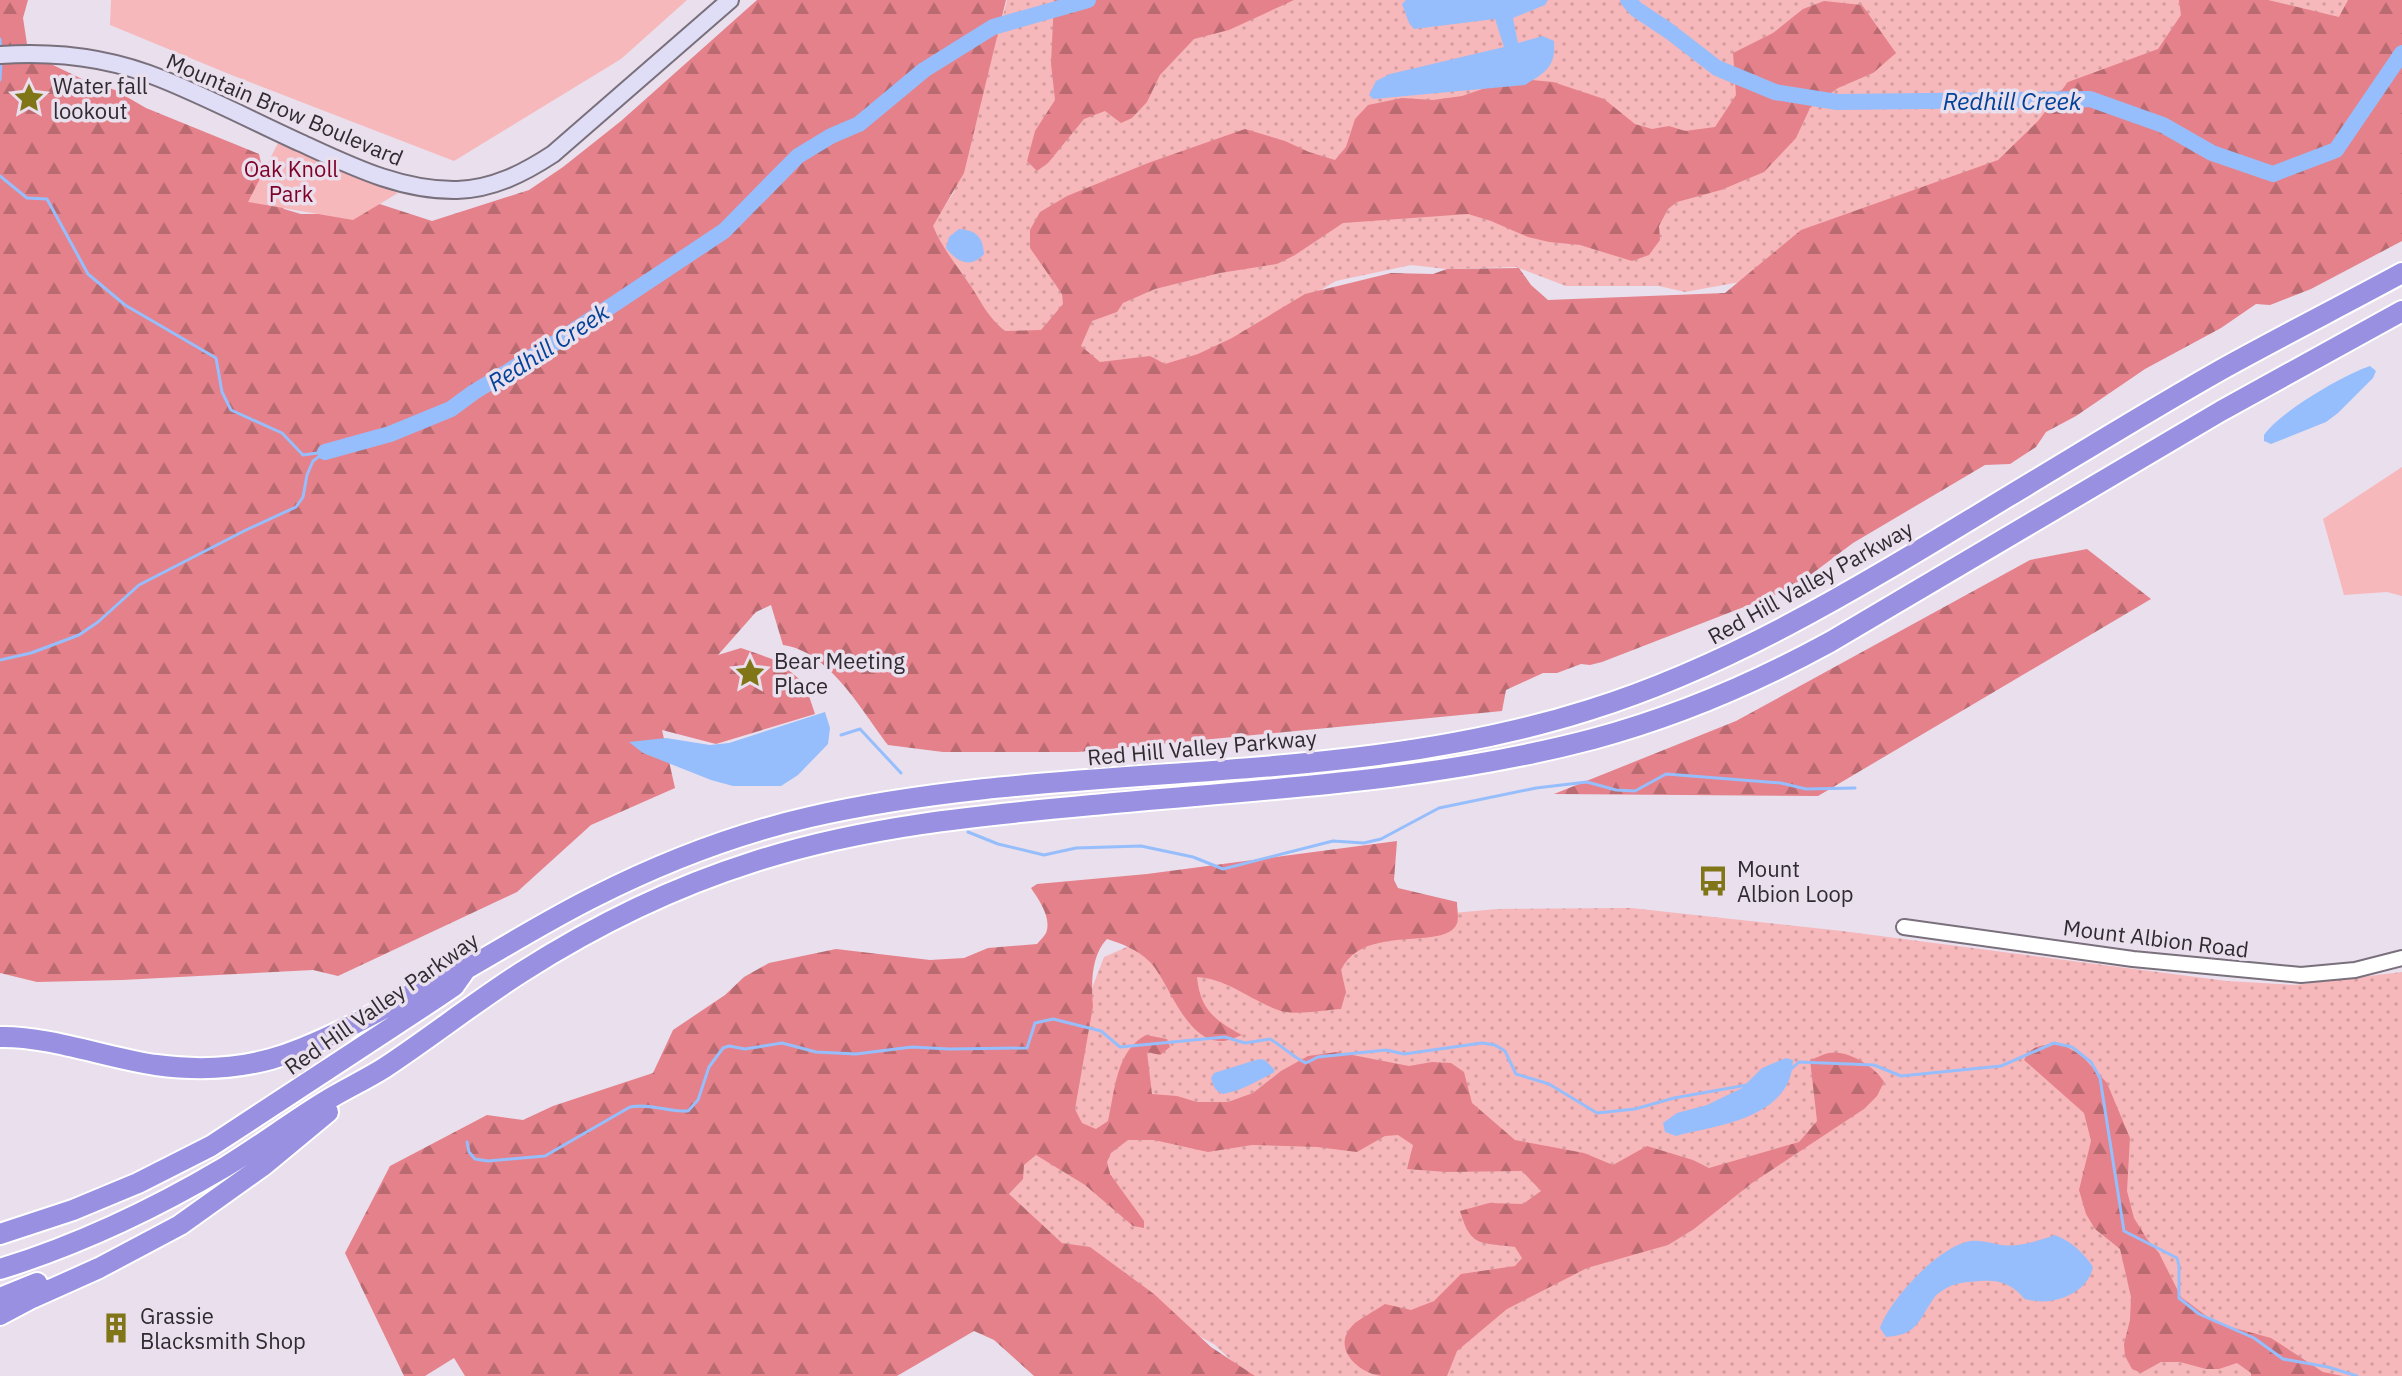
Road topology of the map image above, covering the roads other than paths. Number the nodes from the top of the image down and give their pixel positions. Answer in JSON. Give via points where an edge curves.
{"nodes":[{"id":1,"x":730,"y":0,"type":"edge"},
{"id":2,"x":0,"y":55,"type":"edge"},
{"id":3,"x":2402,"y":273,"type":"edge"},
{"id":4,"x":2402,"y":311,"type":"edge"},
{"id":5,"x":1904,"y":927,"type":"dead end"},
{"id":6,"x":2402,"y":958,"type":"edge"},
{"id":7,"x":466,"y":969,"type":"junction"},
{"id":8,"x":0,"y":1037,"type":"edge"},
{"id":9,"x":381,"y":1069,"type":"junction"},
{"id":10,"x":0,"y":1234,"type":"edge"},
{"id":11,"x":149,"y":1241,"type":"junction"},
{"id":12,"x":0,"y":1269,"type":"edge"},
{"id":13,"x":0,"y":1298,"type":"edge"},
{"id":14,"x":0,"y":1315,"type":"edge"}],
"edges":[{"from":1,"to":2,"type":"main road","name":"Mountain Brow Boulevard","via":[[553,154],[509,179],[461,190],[408,186],[355,168],[161,79],[100,59]]},
{"from":3,"to":7,"type":"highway","name":"Red Hill Valley Parkway","via":[[2224,368],[1805,616],[1657,687],[1501,735],[1422,749],[908,798],[760,830],[609,890]]},
{"from":4,"to":9,"type":"highway","via":[[1788,665],[1655,720],[1478,764],[1345,782],[1025,811],[876,830],[805,846],[707,877],[591,931]]},
{"from":5,"to":6,"type":"street","name":"Mount Albion Road","via":[[2133,959],[2301,975],[2355,970]]},
{"from":7,"to":8,"type":"highway","via":[[298,1050],[240,1065],[157,1065]]},
{"from":7,"to":10,"type":"highway","name":"Red Hill Valley Parkway","via":[[454,986],[426,1006],[211,1146],[138,1183]]},
{"from":9,"to":11,"type":"highway","via":[[264,1165]]},
{"from":9,"to":12,"type":"highway","via":[[155,1204],[90,1237]]},
{"from":11,"to":13,"type":"highway"},
{"from":11,"to":14,"type":"highway"}]}
